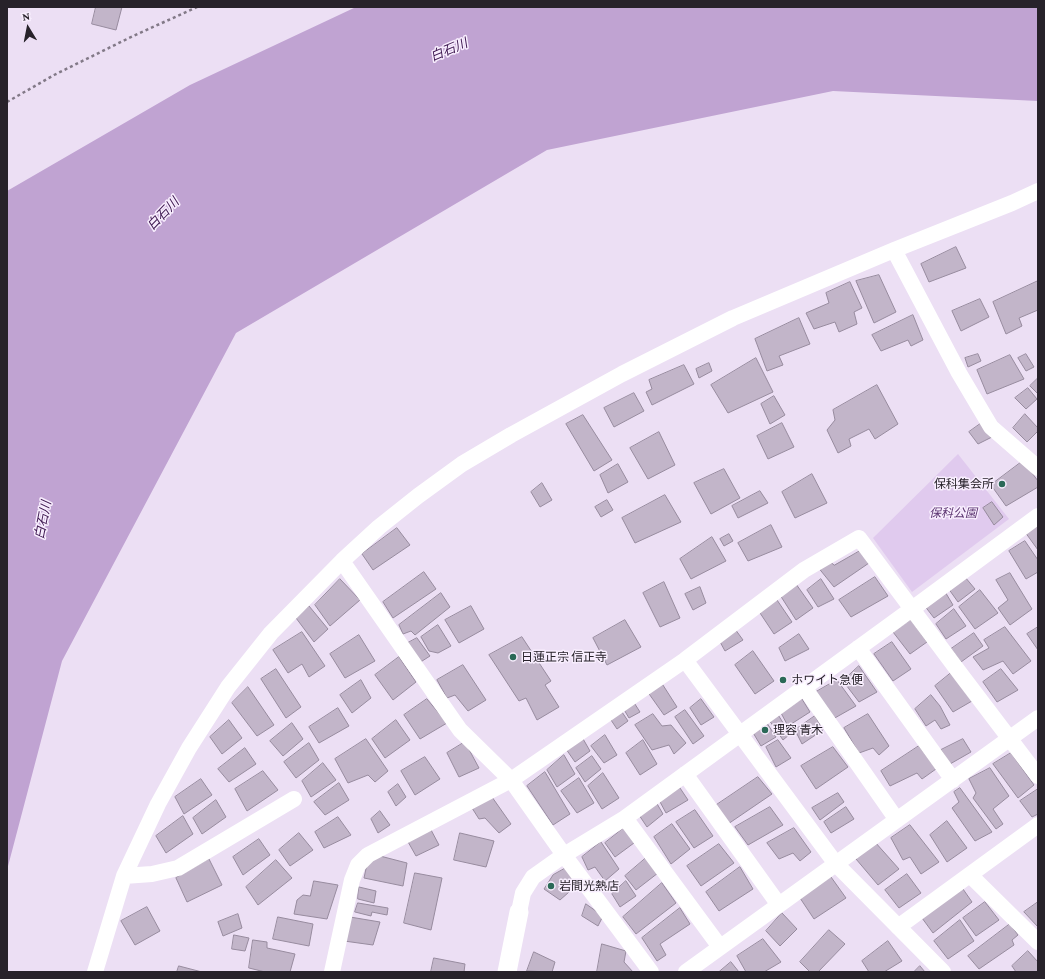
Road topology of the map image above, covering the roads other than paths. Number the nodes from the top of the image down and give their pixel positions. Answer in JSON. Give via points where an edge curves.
{"nodes":[{"id":1,"x":1038,"y":191,"type":"edge"},
{"id":2,"x":894,"y":250,"type":"junction"},
{"id":3,"x":1038,"y":468,"type":"edge"},
{"id":4,"x":1038,"y":516,"type":"edge"},
{"id":5,"x":342,"y":561,"type":"junction"},
{"id":6,"x":912,"y":609,"type":"junction"},
{"id":7,"x":858,"y":648,"type":"junction"},
{"id":8,"x":685,"y":660,"type":"junction"},
{"id":9,"x":804,"y":687,"type":"junction"},
{"id":10,"x":1038,"y":718,"type":"edge"},
{"id":11,"x":739,"y":734,"type":"junction"},
{"id":12,"x":1009,"y":739,"type":"junction"},
{"id":13,"x":685,"y":774,"type":"junction"},
{"id":14,"x":1038,"y":776,"type":"edge"},
{"id":15,"x":511,"y":780,"type":"junction"},
{"id":16,"x":953,"y":780,"type":"junction"},
{"id":17,"x":294,"y":799,"type":"dead end"},
{"id":18,"x":625,"y":818,"type":"junction"},
{"id":19,"x":897,"y":820,"type":"junction"},
{"id":20,"x":1038,"y":825,"type":"edge"},
{"id":21,"x":564,"y":855,"type":"junction"},
{"id":22,"x":836,"y":864,"type":"junction"},
{"id":23,"x":970,"y":875,"type":"junction"},
{"id":24,"x":124,"y":876,"type":"junction"},
{"id":25,"x":779,"y":905,"type":"junction"},
{"id":26,"x":519,"y":912,"type":"joint"},
{"id":27,"x":898,"y":927,"type":"junction"},
{"id":28,"x":1038,"y":942,"type":"edge"},
{"id":29,"x":720,"y":947,"type":"junction"},
{"id":30,"x":95,"y":972,"type":"edge"},
{"id":31,"x":332,"y":972,"type":"edge"},
{"id":32,"x":507,"y":972,"type":"edge"},
{"id":33,"x":651,"y":972,"type":"edge"},
{"id":34,"x":686,"y":972,"type":"edge"},
{"id":35,"x":943,"y":972,"type":"edge"}],
"edges":[{"from":1,"to":2,"type":"street"},
{"from":2,"to":3,"type":"street","via":[[959,373],[991,427]]},
{"from":2,"to":5,"type":"street","via":[[733,318],[511,434],[462,464],[418,496]]},
{"from":4,"to":6,"type":"street"},
{"from":5,"to":15,"type":"street","via":[[460,730]]},
{"from":5,"to":24,"type":"street","via":[[270,633],[228,687],[189,748],[158,804]]},
{"from":6,"to":7,"type":"street"},
{"from":6,"to":8,"type":"street","via":[[859,538],[804,570]]},
{"from":6,"to":12,"type":"street"},
{"from":7,"to":9,"type":"street"},
{"from":7,"to":16,"type":"street"},
{"from":8,"to":11,"type":"street"},
{"from":8,"to":15,"type":"street"},
{"from":9,"to":11,"type":"street"},
{"from":9,"to":19,"type":"street"},
{"from":10,"to":12,"type":"street"},
{"from":11,"to":13,"type":"street"},
{"from":11,"to":22,"type":"street"},
{"from":12,"to":14,"type":"street"},
{"from":12,"to":16,"type":"street"},
{"from":13,"to":18,"type":"street"},
{"from":13,"to":25,"type":"street"},
{"from":15,"to":21,"type":"street"},
{"from":15,"to":31,"type":"street","via":[[368,855],[358,866],[352,880]]},
{"from":16,"to":19,"type":"street"},
{"from":17,"to":24,"type":"street","via":[[178,868],[152,874]]},
{"from":18,"to":21,"type":"street"},
{"from":18,"to":29,"type":"street"},
{"from":19,"to":22,"type":"street"},
{"from":20,"to":23,"type":"street"},
{"from":21,"to":26,"type":"street","via":[[533,877],[523,893]]},
{"from":21,"to":33,"type":"street"},
{"from":22,"to":25,"type":"street"},
{"from":22,"to":27,"type":"street"},
{"from":23,"to":27,"type":"street"},
{"from":23,"to":28,"type":"street"},
{"from":24,"to":30,"type":"street"},
{"from":25,"to":29,"type":"street"},
{"from":26,"to":32,"type":"street"},
{"from":27,"to":35,"type":"street"},
{"from":29,"to":34,"type":"street"}]}
